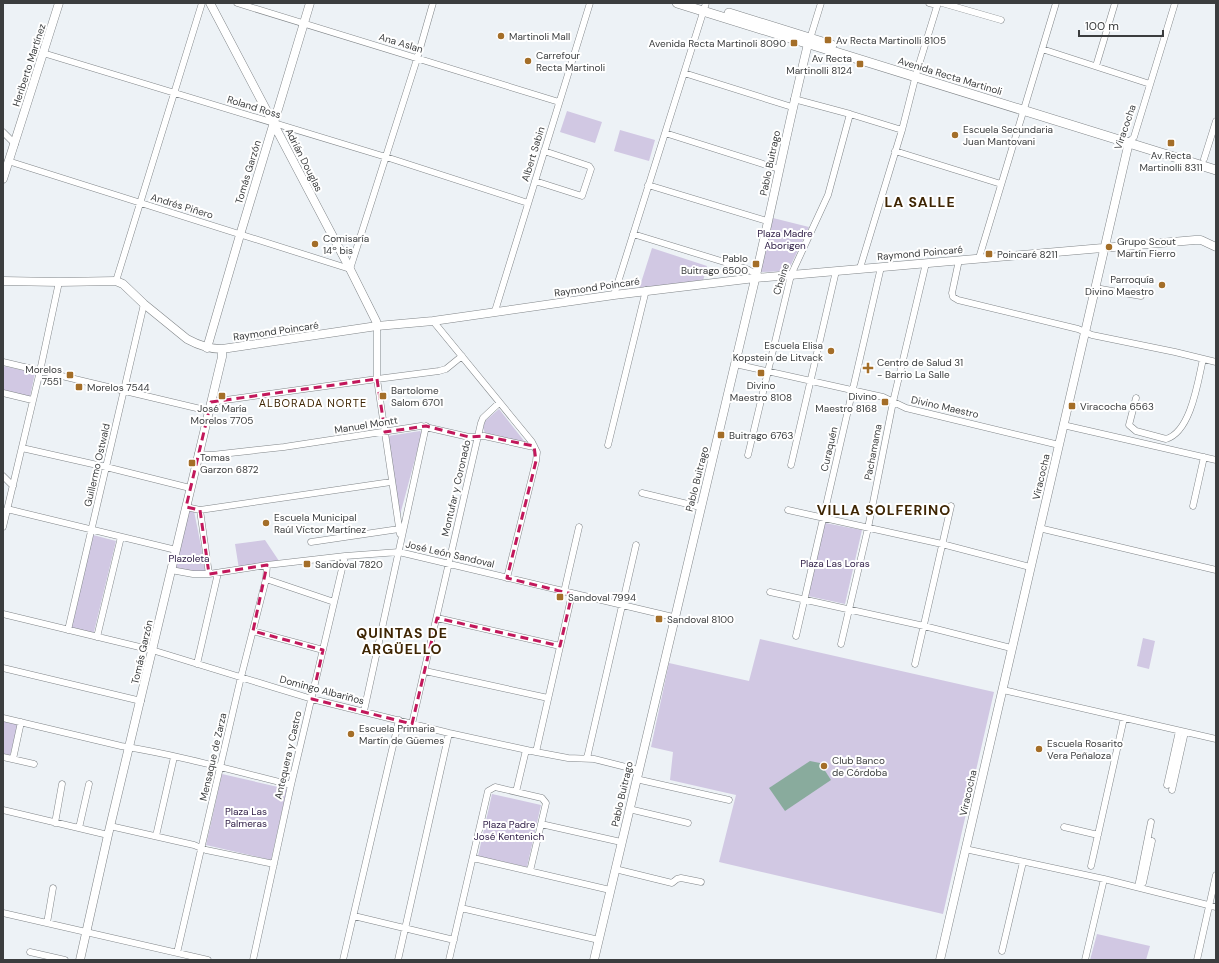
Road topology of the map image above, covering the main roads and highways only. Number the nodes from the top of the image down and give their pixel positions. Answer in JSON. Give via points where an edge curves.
{"nodes":[{"id":1,"x":59,"y":3,"type":"edge"},
{"id":2,"x":210,"y":3,"type":"edge"},
{"id":3,"x":310,"y":3,"type":"edge"},
{"id":4,"x":677,"y":3,"type":"edge"},
{"id":5,"x":703,"y":6,"type":"edge"},
{"id":6,"x":809,"y":41,"type":"junction"},
{"id":7,"x":274,"y":123,"type":"junction"},
{"id":8,"x":1131,"y":140,"type":"junction"},
{"id":9,"x":1216,"y":163,"type":"edge"},
{"id":10,"x":1216,"y":170,"type":"edge"},
{"id":11,"x":3,"y":179,"type":"edge"},
{"id":12,"x":1216,"y":247,"type":"edge"},
{"id":13,"x":1104,"y":248,"type":"junction"},
{"id":14,"x":756,"y":276,"type":"junction"},
{"id":15,"x":3,"y":281,"type":"edge"},
{"id":16,"x":377,"y":326,"type":"junction"},
{"id":17,"x":207,"y":348,"type":"junction"},
{"id":18,"x":222,"y":349,"type":"junction"},
{"id":19,"x":80,"y":960,"type":"edge"},
{"id":20,"x":594,"y":960,"type":"edge"},
{"id":21,"x":940,"y":960,"type":"edge"}],
"edges":[{"from":1,"to":11,"type":"main road","name":"Heriberto Martínez"},
{"from":2,"to":7,"type":"main road","name":"Adrián Douglas"},
{"from":3,"to":7,"type":"main road","name":"Tomás Garzón"},
{"from":4,"to":5,"type":"main road","name":"Avenida Recta Martinoli"},
{"from":5,"to":6,"type":"main road","name":"Avenida Recta Martinoli"},
{"from":6,"to":8,"type":"main road","name":"Avenida Recta Martinoli"},
{"from":6,"to":14,"type":"main road","name":"Pablo Buitrago","via":[[792,107]]},
{"from":7,"to":16,"type":"main road","name":"Adrián Douglas"},
{"from":7,"to":17,"type":"main road","name":"Tomás Garzón"},
{"from":8,"to":9,"type":"main road","name":"Avenida Recta Martinoli"},
{"from":8,"to":10,"type":"main road","name":"Avenida Recta Martinoli"},
{"from":8,"to":13,"type":"main road","name":"Viracocha"},
{"from":12,"to":13,"type":"main road","name":"Raymond Poincaré","via":[[1195,240]]},
{"from":13,"to":14,"type":"main road","name":"Raymond Poincaré"},
{"from":13,"to":21,"type":"main road","name":"Viracocha"},
{"from":14,"to":16,"type":"main road","name":"Raymond Poincaré","via":[[433,321]]},
{"from":14,"to":20,"type":"main road","name":"Pablo Buitrago","via":[[673,617]]},
{"from":15,"to":17,"type":"main road","name":"Raymond Poincaré","via":[[116,281],[123,284],[187,339]]},
{"from":16,"to":18,"type":"main road","name":"Raymond Poincaré"},
{"from":17,"to":18,"type":"main road","name":"Raymond Poincaré"},
{"from":18,"to":19,"type":"main road","name":"Tomás Garzón"}]}
